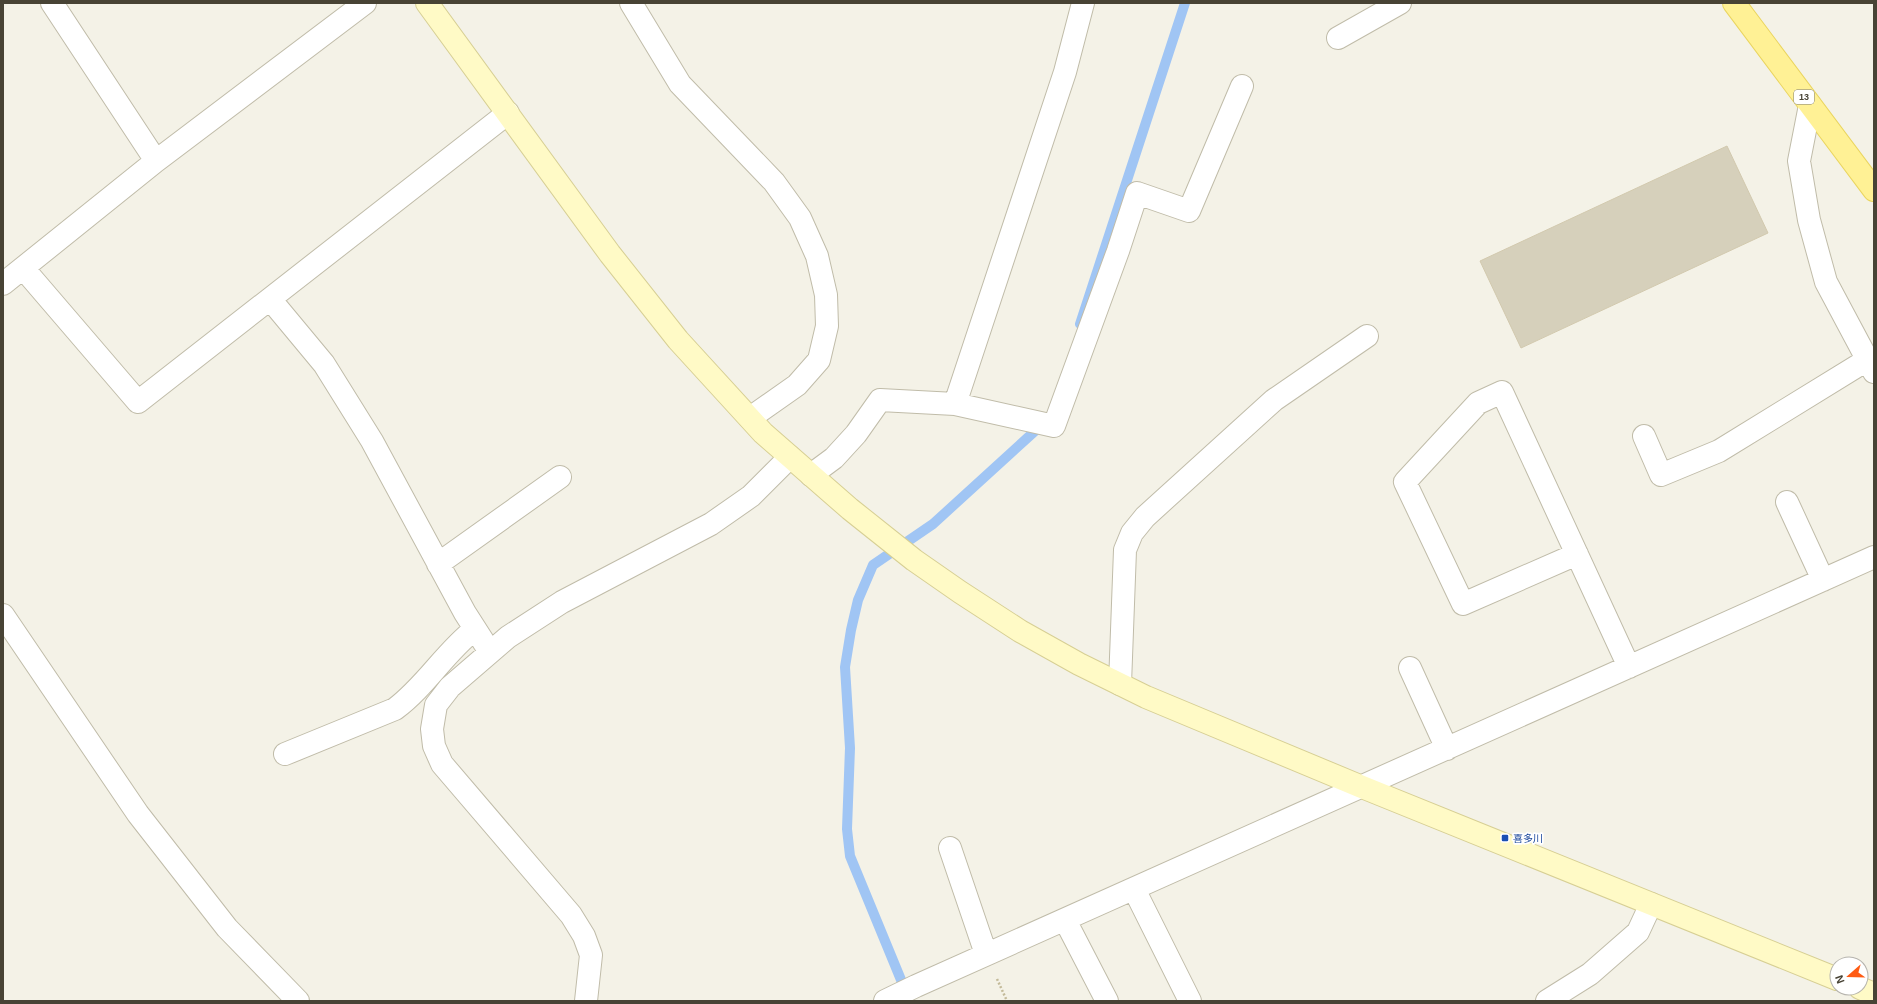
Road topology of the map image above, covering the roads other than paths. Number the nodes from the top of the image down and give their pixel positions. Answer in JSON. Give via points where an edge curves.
{"nodes":[{"id":1,"x":52,"y":3,"type":"edge"},
{"id":2,"x":365,"y":3,"type":"edge"},
{"id":3,"x":428,"y":3,"type":"edge"},
{"id":4,"x":630,"y":3,"type":"edge"},
{"id":5,"x":1083,"y":3,"type":"edge"},
{"id":6,"x":1400,"y":3,"type":"edge"},
{"id":7,"x":1734,"y":3,"type":"edge"},
{"id":8,"x":1338,"y":38,"type":"dead end"},
{"id":9,"x":1242,"y":86,"type":"dead end"},
{"id":10,"x":1810,"y":105,"type":"junction"},
{"id":11,"x":508,"y":113,"type":"junction"},
{"id":12,"x":156,"y":161,"type":"junction"},
{"id":13,"x":1874,"y":190,"type":"edge"},
{"id":14,"x":23,"y":268,"type":"junction"},
{"id":15,"x":3,"y":284,"type":"edge"},
{"id":16,"x":270,"y":299,"type":"junction"},
{"id":17,"x":1367,"y":336,"type":"dead end"},
{"id":18,"x":1871,"y":366,"type":"edge"},
{"id":19,"x":955,"y":404,"type":"junction"},
{"id":20,"x":750,"y":418,"type":"junction"},
{"id":21,"x":1644,"y":436,"type":"dead end"},
{"id":22,"x":790,"y":456,"type":"junction"},
{"id":23,"x":811,"y":475,"type":"junction"},
{"id":24,"x":560,"y":477,"type":"dead end"},
{"id":25,"x":1787,"y":502,"type":"dead end"},
{"id":26,"x":1577,"y":554,"type":"junction"},
{"id":27,"x":1874,"y":557,"type":"edge"},
{"id":28,"x":438,"y":564,"type":"junction"},
{"id":29,"x":1823,"y":580,"type":"junction"},
{"id":30,"x":3,"y":616,"type":"edge"},
{"id":31,"x":475,"y":629,"type":"junction"},
{"id":32,"x":490,"y":652,"type":"junction"},
{"id":33,"x":1629,"y":667,"type":"junction"},
{"id":34,"x":1410,"y":668,"type":"dead end"},
{"id":35,"x":426,"y":679,"type":"junction"},
{"id":36,"x":1120,"y":684,"type":"junction"},
{"id":37,"x":450,"y":687,"type":"junction"},
{"id":38,"x":1447,"y":749,"type":"junction"},
{"id":39,"x":285,"y":754,"type":"dead end"},
{"id":40,"x":1362,"y":787,"type":"junction"},
{"id":41,"x":950,"y":848,"type":"dead end"},
{"id":42,"x":1134,"y":889,"type":"junction"},
{"id":43,"x":1651,"y":904,"type":"junction"},
{"id":44,"x":1065,"y":920,"type":"junction"},
{"id":45,"x":986,"y":954,"type":"junction"},
{"id":46,"x":1829,"y":976,"type":"edge"},
{"id":47,"x":890,"y":998,"type":"edge"},
{"id":48,"x":298,"y":1001,"type":"edge"},
{"id":49,"x":586,"y":1001,"type":"edge"},
{"id":50,"x":1107,"y":1001,"type":"edge"},
{"id":51,"x":1190,"y":1001,"type":"edge"},
{"id":52,"x":1548,"y":1001,"type":"edge"}],
"edges":[{"from":1,"to":12,"type":"street"},
{"from":2,"to":12,"type":"street"},
{"from":3,"to":11,"type":"street"},
{"from":4,"to":20,"type":"street","via":[[680,84],[774,182],[800,218],[817,256],[826,295],[827,326],[819,360],[797,385]]},
{"from":5,"to":19,"type":"street","via":[[1065,72]]},
{"from":6,"to":8,"type":"street"},
{"from":7,"to":10,"type":"main road","number":"13"},
{"from":9,"to":19,"type":"street","via":[[1189,211],[1137,193],[1054,426]]},
{"from":10,"to":13,"type":"main road","number":"13"},
{"from":10,"to":18,"type":"street","via":[[1799,161],[1809,220],[1826,282]]},
{"from":11,"to":16,"type":"street"},
{"from":11,"to":20,"type":"street","via":[[610,254],[678,340]]},
{"from":12,"to":14,"type":"street"},
{"from":14,"to":15,"type":"street"},
{"from":14,"to":16,"type":"street","via":[[138,402]]},
{"from":16,"to":28,"type":"street","via":[[324,364],[372,441]]},
{"from":17,"to":36,"type":"street","via":[[1274,400],[1145,517],[1132,533],[1125,550]]},
{"from":18,"to":21,"type":"street","via":[[1719,451],[1661,475]]},
{"from":19,"to":23,"type":"street","via":[[880,400],[839,453]]},
{"from":20,"to":22,"type":"street"},
{"from":22,"to":23,"type":"street"},
{"from":22,"to":32,"type":"street","via":[[751,496],[711,524],[562,602],[508,637]]},
{"from":23,"to":36,"type":"street","via":[[908,555],[960,592],[1020,631]]},
{"from":24,"to":28,"type":"street"},
{"from":25,"to":29,"type":"street"},
{"from":26,"to":26,"type":"street","via":[[1502,392],[1478,403],[1406,482],[1463,604]]},
{"from":26,"to":33,"type":"street"},
{"from":27,"to":29,"type":"street"},
{"from":28,"to":31,"type":"street"},
{"from":29,"to":33,"type":"street"},
{"from":30,"to":48,"type":"street","via":[[142,820],[227,928]]},
{"from":31,"to":32,"type":"street"},
{"from":31,"to":35,"type":"street","via":[[462,639]]},
{"from":32,"to":37,"type":"street"},
{"from":33,"to":38,"type":"street"},
{"from":34,"to":38,"type":"street"},
{"from":35,"to":37,"type":"street"},
{"from":35,"to":39,"type":"street","via":[[395,709]]},
{"from":36,"to":40,"type":"street","via":[[1222,730]]},
{"from":37,"to":49,"type":"street","via":[[436,705],[432,728],[434,746],[442,764],[571,915],[584,936],[591,955]]},
{"from":38,"to":40,"type":"street"},
{"from":40,"to":42,"type":"street"},
{"from":40,"to":43,"type":"street"},
{"from":41,"to":45,"type":"street"},
{"from":42,"to":44,"type":"street"},
{"from":42,"to":51,"type":"street"},
{"from":43,"to":46,"type":"street"},
{"from":43,"to":52,"type":"street","via":[[1638,932],[1590,974]]},
{"from":44,"to":45,"type":"street"},
{"from":44,"to":50,"type":"street"},
{"from":45,"to":47,"type":"street"}]}
